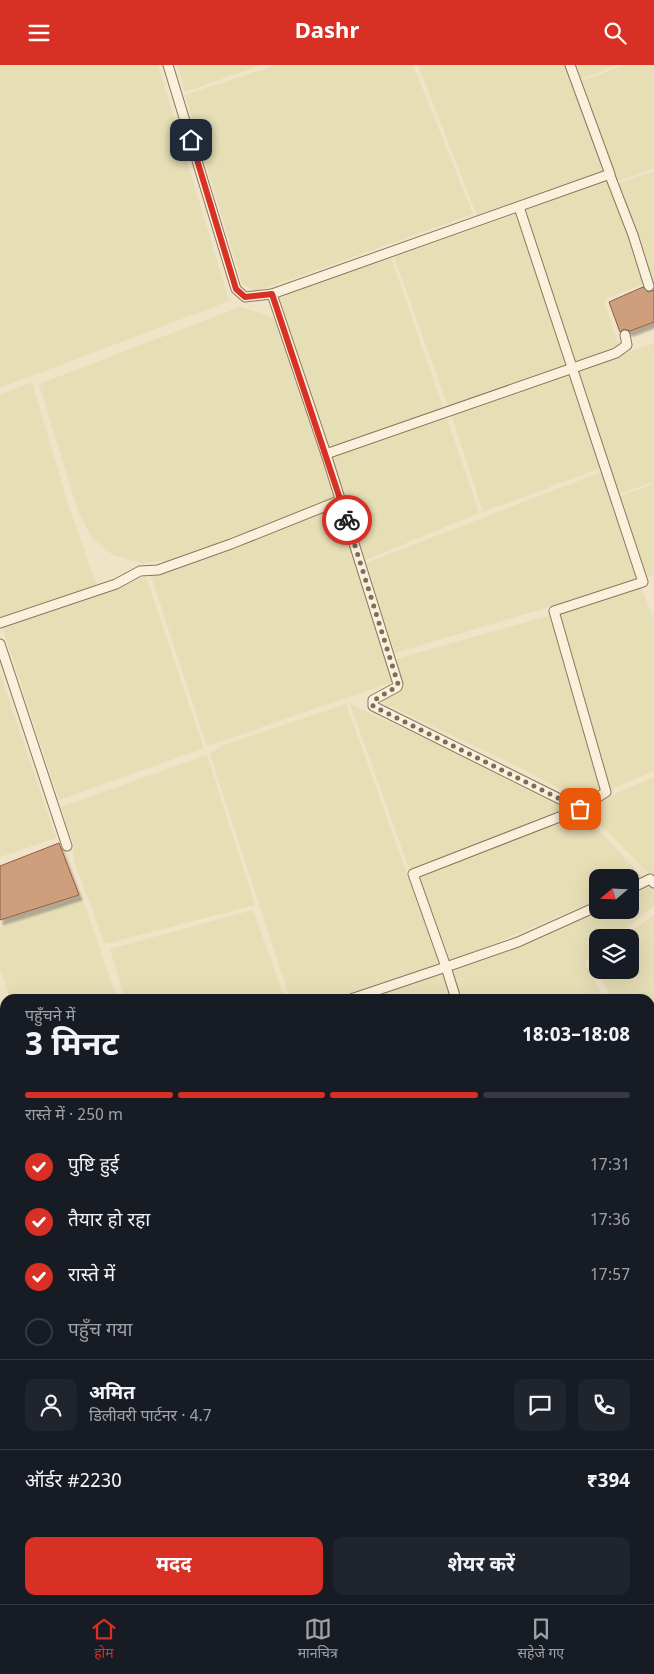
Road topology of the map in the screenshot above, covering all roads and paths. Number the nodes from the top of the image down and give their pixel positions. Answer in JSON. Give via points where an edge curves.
{"nodes":[{"id":1,"x":168,"y":65,"type":"edge"},
{"id":2,"x":570,"y":65,"type":"edge"},
{"id":3,"x":609,"y":173,"type":"junction"},
{"id":4,"x":519,"y":207,"type":"junction"},
{"id":5,"x":649,"y":286,"type":"dead end"},
{"id":6,"x":272,"y":294,"type":"junction"},
{"id":7,"x":625,"y":335,"type":"dead end"},
{"id":8,"x":573,"y":367,"type":"junction"},
{"id":9,"x":326,"y":455,"type":"junction"},
{"id":10,"x":341,"y":500,"type":"junction"},
{"id":11,"x":0,"y":623,"type":"edge"},
{"id":12,"x":0,"y":644,"type":"edge"},
{"id":13,"x":580,"y":809,"type":"junction"},
{"id":14,"x":67,"y":846,"type":"dead end"},
{"id":15,"x":654,"y":883,"type":"edge"},
{"id":16,"x":639,"y":884,"type":"edge"},
{"id":17,"x":589,"y":910,"type":"edge"},
{"id":18,"x":446,"y":967,"type":"junction"},
{"id":19,"x":366,"y":994,"type":"edge"},
{"id":20,"x":454,"y":994,"type":"edge"}],
"edges":[{"from":1,"to":6,"type":"street","via":[[236,289],[245,297]]},
{"from":2,"to":3,"type":"street"},
{"from":3,"to":4,"type":"street"},
{"from":3,"to":5,"type":"street"},
{"from":4,"to":6,"type":"street"},
{"from":4,"to":8,"type":"street"},
{"from":6,"to":9,"type":"street"},
{"from":7,"to":8,"type":"street","via":[[627,345],[616,353]]},
{"from":8,"to":9,"type":"street"},
{"from":8,"to":13,"type":"street","via":[[643,582],[554,611],[606,792]]},
{"from":9,"to":10,"type":"street"},
{"from":10,"to":11,"type":"street","via":[[231,544],[158,569],[140,571],[116,584]]},
{"from":10,"to":13,"type":"street","via":[[398,684],[373,701],[373,706]]},
{"from":12,"to":14,"type":"street"},
{"from":13,"to":18,"type":"street","via":[[413,874]]},
{"from":15,"to":16,"type":"street","via":[[650,879]]},
{"from":17,"to":18,"type":"street","via":[[518,942]]},
{"from":18,"to":19,"type":"street"},
{"from":18,"to":20,"type":"street"}]}
